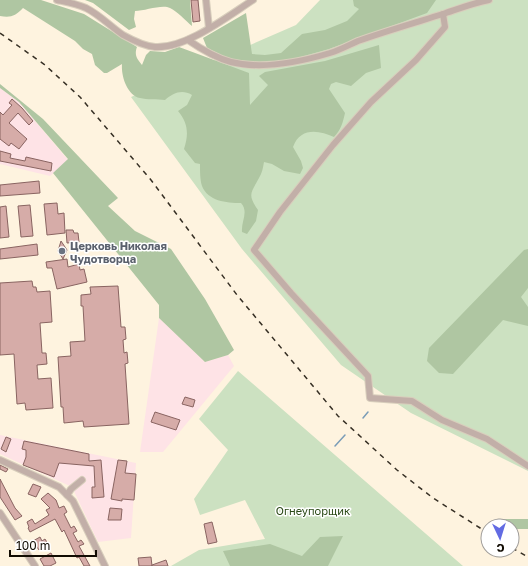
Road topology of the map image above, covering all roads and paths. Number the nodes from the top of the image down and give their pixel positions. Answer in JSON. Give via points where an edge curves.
{"nodes":[{"id":1,"x":56,"y":0,"type":"edge"},
{"id":2,"x":206,"y":0,"type":"edge"},
{"id":3,"x":253,"y":0,"type":"edge"},
{"id":4,"x":489,"y":0,"type":"edge"},
{"id":5,"x":443,"y":14,"type":"junction"},
{"id":6,"x":209,"y":28,"type":"junction"},
{"id":7,"x":188,"y":40,"type":"junction"},
{"id":8,"x":0,"y":460,"type":"edge"},
{"id":9,"x":528,"y":466,"type":"edge"},
{"id":10,"x":82,"y":480,"type":"dead end"},
{"id":11,"x":67,"y":495,"type":"junction"},
{"id":12,"x":0,"y":513,"type":"edge"},
{"id":13,"x":35,"y":566,"type":"edge"},
{"id":14,"x":105,"y":566,"type":"edge"}],
"edges":[{"from":1,"to":7,"type":"street","via":[[86,8],[124,35],[144,45],[156,47]]},
{"from":2,"to":6,"type":"street"},
{"from":3,"to":6,"type":"street"},
{"from":4,"to":5,"type":"street"},
{"from":5,"to":7,"type":"street","via":[[331,52],[291,62],[256,65],[231,62]]},
{"from":5,"to":9,"type":"street","via":[[445,27],[416,60],[371,102],[338,140],[280,212],[254,250],[368,376],[370,398],[412,401],[442,420],[487,439]]},
{"from":6,"to":7,"type":"street"},
{"from":8,"to":11,"type":"street","via":[[59,487]]},
{"from":10,"to":11,"type":"street"},
{"from":11,"to":14,"type":"street"},
{"from":12,"to":13,"type":"street"}]}
